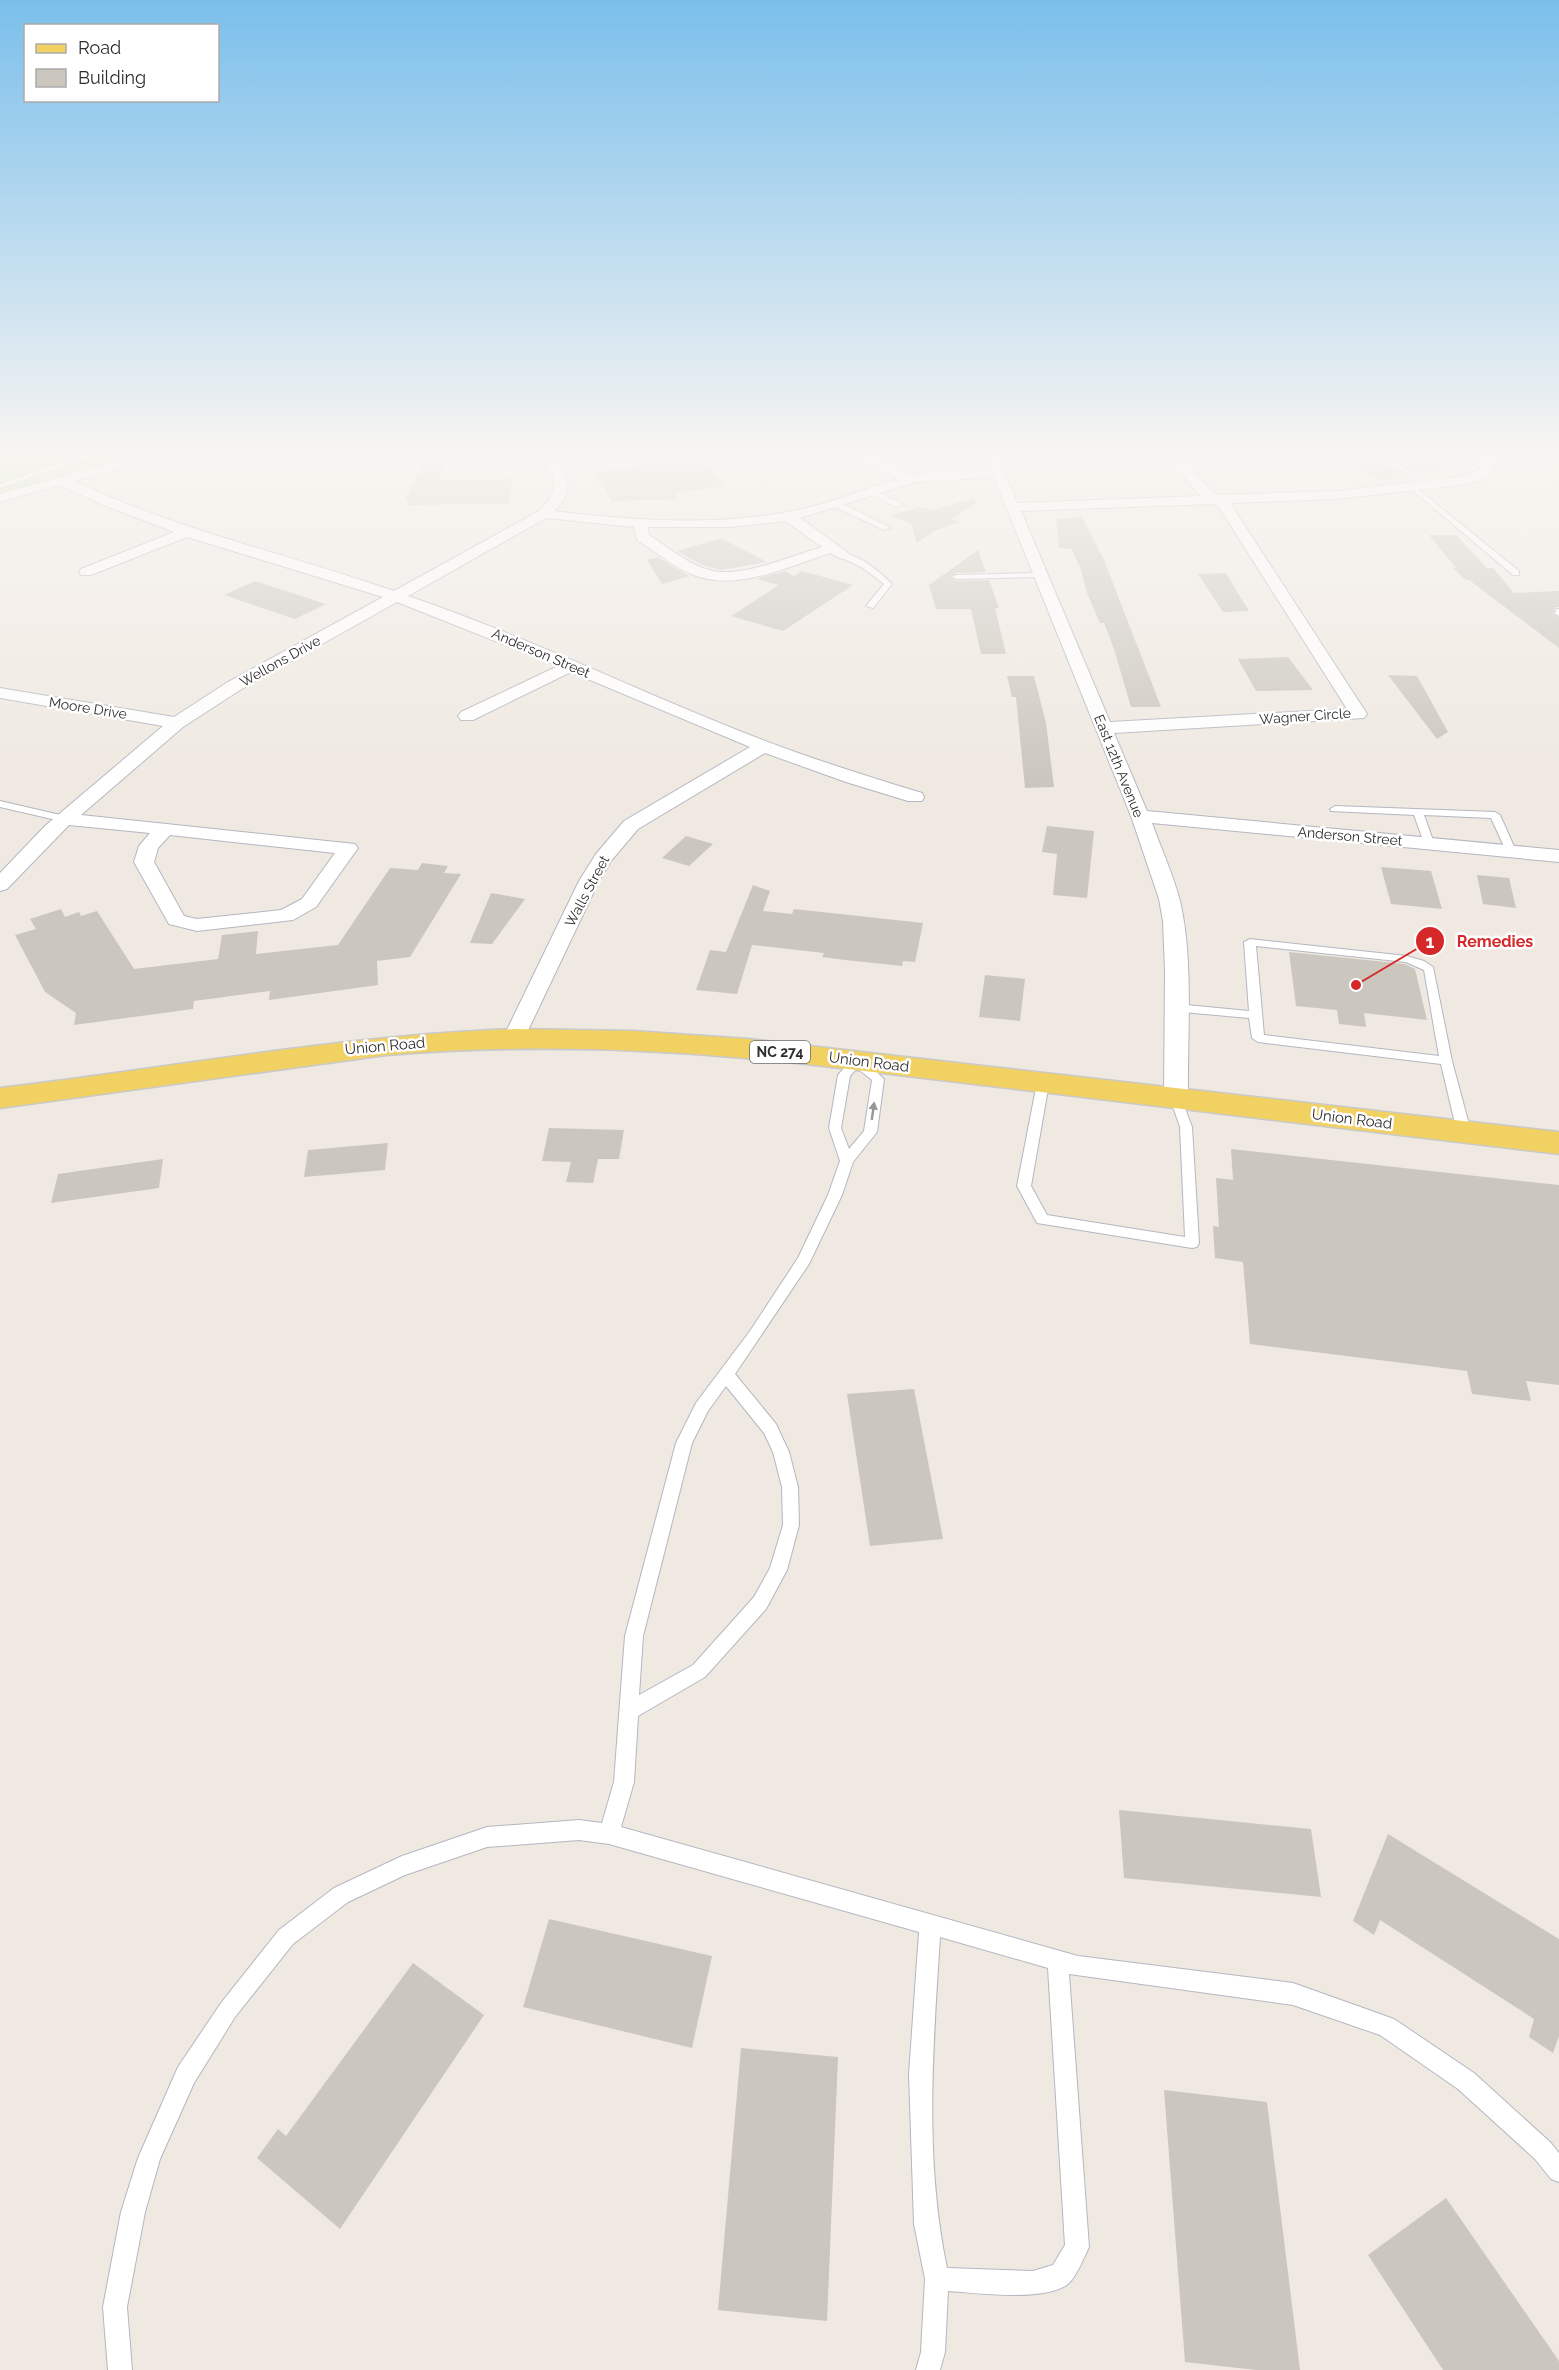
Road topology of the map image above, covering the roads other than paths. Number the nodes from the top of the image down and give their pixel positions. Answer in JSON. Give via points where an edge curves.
{"nodes":[{"id":1,"x":114,"y":561,"type":"edge"},
{"id":2,"x":279,"y":561,"type":"edge"},
{"id":3,"x":459,"y":561,"type":"edge"},
{"id":4,"x":681,"y":561,"type":"edge"},
{"id":5,"x":801,"y":561,"type":"edge"},
{"id":6,"x":855,"y":561,"type":"edge"},
{"id":7,"x":1034,"y":561,"type":"edge"},
{"id":8,"x":1260,"y":561,"type":"edge"},
{"id":9,"x":1502,"y":561,"type":"edge"},
{"id":10,"x":86,"y":572,"type":"dead end"},
{"id":11,"x":1516,"y":573,"type":"dead end"},
{"id":12,"x":1040,"y":575,"type":"junction"},
{"id":13,"x":956,"y":577,"type":"dead end"},
{"id":14,"x":395,"y":596,"type":"junction"},
{"id":15,"x":870,"y":606,"type":"dead end"},
{"id":16,"x":571,"y":666,"type":"junction"},
{"id":17,"x":0,"y":693,"type":"edge"},
{"id":18,"x":466,"y":716,"type":"dead end"},
{"id":19,"x":177,"y":723,"type":"junction"},
{"id":20,"x":1104,"y":728,"type":"junction"},
{"id":21,"x":764,"y":746,"type":"junction"},
{"id":22,"x":915,"y":797,"type":"dead end"},
{"id":23,"x":0,"y":804,"type":"edge"},
{"id":24,"x":1335,"y":809,"type":"dead end"},
{"id":25,"x":1418,"y":812,"type":"junction"},
{"id":26,"x":1140,"y":816,"type":"junction"},
{"id":27,"x":65,"y":819,"type":"junction"},
{"id":28,"x":164,"y":830,"type":"junction"},
{"id":29,"x":1429,"y":843,"type":"junction"},
{"id":30,"x":1512,"y":851,"type":"junction"},
{"id":31,"x":1559,"y":856,"type":"edge"},
{"id":32,"x":0,"y":885,"type":"edge"},
{"id":33,"x":1176,"y":1008,"type":"junction"},
{"id":34,"x":1255,"y":1016,"type":"junction"},
{"id":35,"x":514,"y":1038,"type":"junction"},
{"id":36,"x":857,"y":1061,"type":"junction"},
{"id":37,"x":1446,"y":1061,"type":"junction"},
{"id":38,"x":1043,"y":1083,"type":"junction"},
{"id":39,"x":0,"y":1098,"type":"edge"},
{"id":40,"x":1176,"y":1098,"type":"junction"},
{"id":41,"x":1464,"y":1132,"type":"junction"},
{"id":42,"x":1559,"y":1143,"type":"edge"},
{"id":43,"x":847,"y":1161,"type":"junction"},
{"id":44,"x":726,"y":1373,"type":"junction"},
{"id":45,"x":629,"y":1712,"type":"junction"},
{"id":46,"x":609,"y":1834,"type":"junction"},
{"id":47,"x":930,"y":1926,"type":"junction"},
{"id":48,"x":1058,"y":1961,"type":"junction"},
{"id":49,"x":1559,"y":2171,"type":"edge"},
{"id":50,"x":937,"y":2279,"type":"junction"},
{"id":51,"x":120,"y":2370,"type":"edge"},
{"id":52,"x":928,"y":2370,"type":"edge"}],
"edges":[{"from":1,"to":10,"type":"street"},
{"from":2,"to":14,"type":"street","name":"Anderson Street"},
{"from":3,"to":14,"type":"street","name":"Wellons Drive"},
{"from":4,"to":5,"type":"street","via":[[714,577]]},
{"from":6,"to":15,"type":"lane","via":[[888,584]]},
{"from":7,"to":12,"type":"street","name":"East 12th Avenue"},
{"from":8,"to":20,"type":"street","name":"Wagner Circle","via":[[1358,714]]},
{"from":9,"to":11,"type":"lane"},
{"from":12,"to":13,"type":"lane"},
{"from":12,"to":20,"type":"street","name":"East 12th Avenue"},
{"from":14,"to":16,"type":"street","name":"Anderson Street"},
{"from":14,"to":19,"type":"street","name":"Wellons Drive","via":[[234,686]]},
{"from":16,"to":18,"type":"street"},
{"from":16,"to":21,"type":"street","name":"Anderson Street"},
{"from":17,"to":19,"type":"street","name":"Moore Drive"},
{"from":19,"to":27,"type":"street","name":"Wellons Drive"},
{"from":20,"to":26,"type":"street","name":"East 12th Avenue"},
{"from":21,"to":22,"type":"street","name":"Anderson Street","via":[[858,781]]},
{"from":21,"to":35,"type":"street","name":"Walls Street","via":[[632,825],[615,842],[589,881]]},
{"from":23,"to":27,"type":"lane"},
{"from":24,"to":25,"type":"lane"},
{"from":25,"to":29,"type":"lane"},
{"from":25,"to":30,"type":"lane","via":[[1495,815]]},
{"from":26,"to":29,"type":"street","name":"Anderson Street"},
{"from":26,"to":33,"type":"street","name":"East 12th Avenue","via":[[1173,921]]},
{"from":27,"to":28,"type":"street"},
{"from":27,"to":32,"type":"street","name":"Wellons Drive"},
{"from":28,"to":28,"type":"street","via":[[279,841],[348,848],[309,903],[286,916],[197,926],[176,920],[144,862],[149,846]]},
{"from":29,"to":30,"type":"street","name":"Anderson Street"},
{"from":30,"to":31,"type":"street","name":"Anderson Street"},
{"from":33,"to":34,"type":"lane"},
{"from":33,"to":40,"type":"street","name":"East 12th Avenue"},
{"from":34,"to":37,"type":"lane","via":[[1258,1038]]},
{"from":34,"to":37,"type":"lane","via":[[1250,942],[1407,959],[1429,969]]},
{"from":35,"to":36,"type":"main road","name":"Union Road","number":"NC 274","via":[[613,1038],[704,1044]]},
{"from":35,"to":39,"type":"main road","name":"Union Road","number":"NC 274","via":[[354,1048]]},
{"from":36,"to":38,"type":"main road","name":"Union Road","number":"NC 274"},
{"from":36,"to":43,"type":"lane","via":[[844,1075],[836,1128]]},
{"from":43,"to":36,"type":"lane","one_way":true,"via":[[870,1132],[878,1079]]},
{"from":37,"to":41,"type":"lane"},
{"from":38,"to":40,"type":"main road","name":"Union Road","number":"NC 274"},
{"from":38,"to":40,"type":"lane","via":[[1024,1185],[1042,1219],[1192,1243],[1186,1127]]},
{"from":40,"to":41,"type":"main road","name":"Union Road","number":"NC 274"},
{"from":41,"to":42,"type":"main road","name":"Union Road","number":"NC 274"},
{"from":43,"to":44,"type":"lane","via":[[804,1260]]},
{"from":44,"to":45,"type":"lane","via":[[702,1407],[684,1443],[634,1636]]},
{"from":44,"to":45,"type":"lane","via":[[770,1429],[782,1452],[790,1487],[791,1525],[778,1570],[760,1604],[699,1671]]},
{"from":45,"to":46,"type":"lane","via":[[624,1782]]},
{"from":46,"to":47,"type":"lane"},
{"from":46,"to":51,"type":"lane","via":[[579,1830],[487,1837],[402,1866],[341,1895],[286,1937],[228,2010],[186,2075],[149,2158],[132,2212],[115,2307]]},
{"from":47,"to":48,"type":"lane"},
{"from":47,"to":50,"type":"lane","via":[[920,2074],[926,2224]]},
{"from":48,"to":49,"type":"lane","via":[[1293,1994],[1386,2027],[1466,2081],[1543,2151]]},
{"from":48,"to":50,"type":"lane","via":[[1077,2247],[1061,2275],[1033,2283]]},
{"from":50,"to":52,"type":"lane","via":[[933,2352]]}]}
